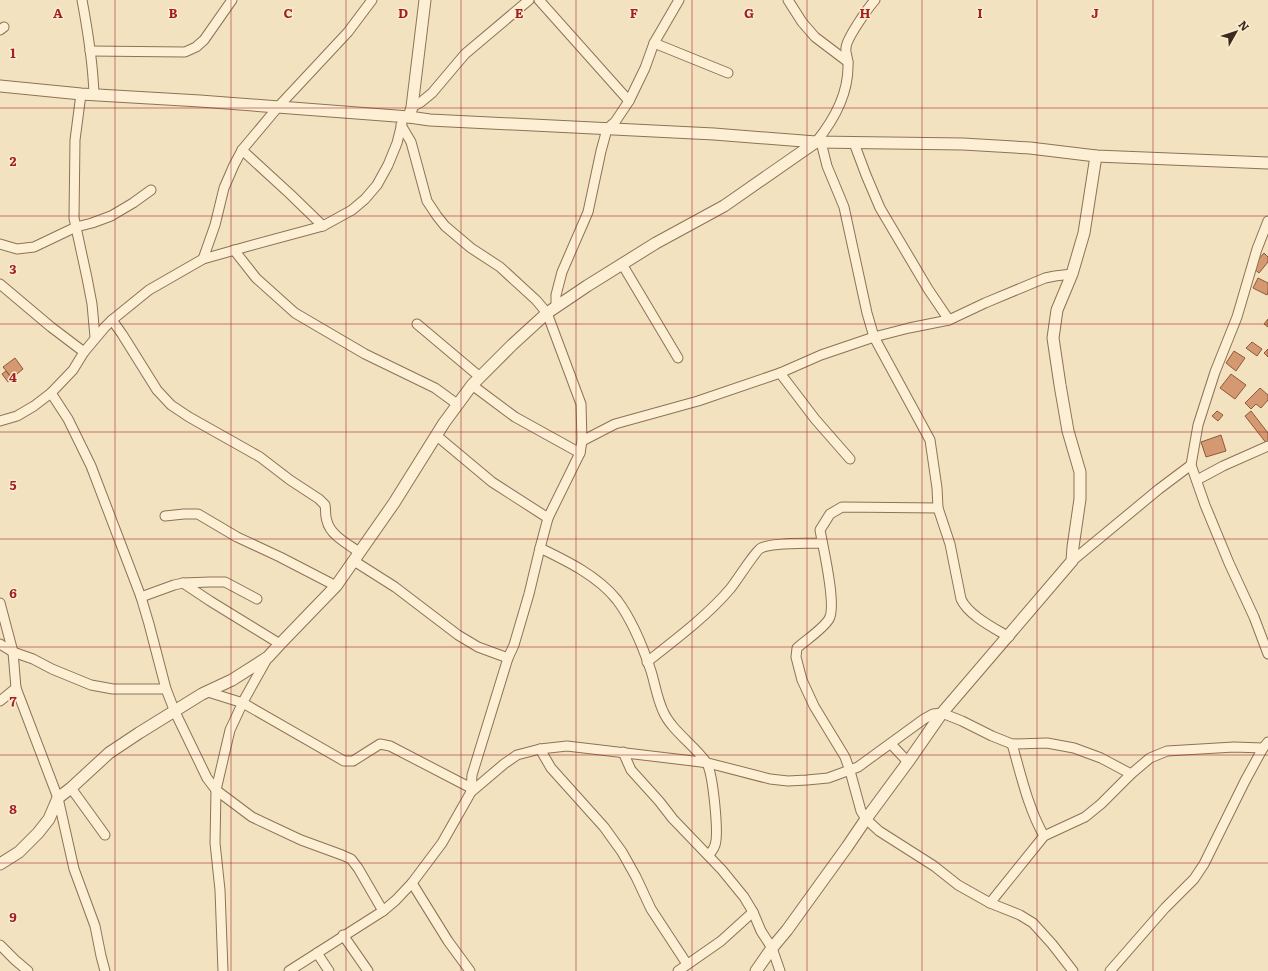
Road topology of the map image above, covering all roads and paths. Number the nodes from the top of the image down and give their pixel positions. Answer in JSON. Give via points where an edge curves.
{"nodes":[{"id":1,"x":82,"y":0,"type":"edge"},
{"id":2,"x":232,"y":0,"type":"edge"},
{"id":3,"x":372,"y":0,"type":"edge"},
{"id":4,"x":425,"y":0,"type":"edge"},
{"id":5,"x":529,"y":0,"type":"edge"},
{"id":6,"x":539,"y":0,"type":"edge"},
{"id":7,"x":679,"y":0,"type":"edge"},
{"id":8,"x":788,"y":0,"type":"edge"},
{"id":9,"x":875,"y":0,"type":"edge"},
{"id":10,"x":654,"y":43,"type":"junction"},
{"id":11,"x":90,"y":51,"type":"junction"},
{"id":12,"x":848,"y":62,"type":"junction"},
{"id":13,"x":728,"y":73,"type":"dead end"},
{"id":14,"x":0,"y":86,"type":"edge"},
{"id":15,"x":81,"y":94,"type":"junction"},
{"id":16,"x":94,"y":95,"type":"junction"},
{"id":17,"x":629,"y":101,"type":"junction"},
{"id":18,"x":278,"y":107,"type":"junction"},
{"id":19,"x":407,"y":116,"type":"junction"},
{"id":20,"x":607,"y":129,"type":"junction"},
{"id":21,"x":819,"y":142,"type":"junction"},
{"id":22,"x":854,"y":143,"type":"junction"},
{"id":23,"x":242,"y":150,"type":"junction"},
{"id":24,"x":1096,"y":156,"type":"junction"},
{"id":25,"x":1268,"y":164,"type":"edge"},
{"id":26,"x":151,"y":190,"type":"dead end"},
{"id":27,"x":1268,"y":220,"type":"edge"},
{"id":28,"x":323,"y":226,"type":"junction"},
{"id":29,"x":76,"y":227,"type":"junction"},
{"id":30,"x":0,"y":244,"type":"edge"},
{"id":31,"x":234,"y":250,"type":"junction"},
{"id":32,"x":203,"y":259,"type":"junction"},
{"id":33,"x":622,"y":264,"type":"junction"},
{"id":34,"x":1072,"y":274,"type":"junction"},
{"id":35,"x":0,"y":284,"type":"edge"},
{"id":36,"x":556,"y":306,"type":"junction"},
{"id":37,"x":547,"y":313,"type":"junction"},
{"id":38,"x":112,"y":320,"type":"junction"},
{"id":39,"x":949,"y":320,"type":"junction"},
{"id":40,"x":417,"y":324,"type":"dead end"},
{"id":41,"x":95,"y":337,"type":"junction"},
{"id":42,"x":874,"y":337,"type":"junction"},
{"id":43,"x":84,"y":352,"type":"junction"},
{"id":44,"x":678,"y":358,"type":"dead end"},
{"id":45,"x":780,"y":373,"type":"junction"},
{"id":46,"x":476,"y":381,"type":"junction"},
{"id":47,"x":51,"y":393,"type":"junction"},
{"id":48,"x":458,"y":404,"type":"junction"},
{"id":49,"x":0,"y":421,"type":"edge"},
{"id":50,"x":437,"y":436,"type":"junction"},
{"id":51,"x":582,"y":441,"type":"junction"},
{"id":52,"x":1268,"y":446,"type":"edge"},
{"id":53,"x":580,"y":453,"type":"junction"},
{"id":54,"x":850,"y":459,"type":"dead end"},
{"id":55,"x":1191,"y":465,"type":"junction"},
{"id":56,"x":1197,"y":480,"type":"junction"},
{"id":57,"x":938,"y":508,"type":"junction"},
{"id":58,"x":165,"y":516,"type":"dead end"},
{"id":59,"x":548,"y":518,"type":"junction"},
{"id":60,"x":822,"y":543,"type":"junction"},
{"id":61,"x":540,"y":548,"type":"junction"},
{"id":62,"x":356,"y":556,"type":"junction"},
{"id":63,"x":1072,"y":562,"type":"junction"},
{"id":64,"x":183,"y":583,"type":"junction"},
{"id":65,"x":336,"y":586,"type":"junction"},
{"id":66,"x":141,"y":597,"type":"junction"},
{"id":67,"x":257,"y":599,"type":"dead end"},
{"id":68,"x":0,"y":603,"type":"edge"},
{"id":69,"x":1009,"y":636,"type":"junction"},
{"id":70,"x":0,"y":644,"type":"edge"},
{"id":71,"x":280,"y":644,"type":"junction"},
{"id":72,"x":13,"y":652,"type":"junction"},
{"id":73,"x":1268,"y":654,"type":"edge"},
{"id":74,"x":268,"y":657,"type":"junction"},
{"id":75,"x":508,"y":658,"type":"junction"},
{"id":76,"x":647,"y":662,"type":"junction"},
{"id":77,"x":16,"y":688,"type":"junction"},
{"id":78,"x":166,"y":689,"type":"junction"},
{"id":79,"x":208,"y":692,"type":"junction"},
{"id":80,"x":0,"y":700,"type":"edge"},
{"id":81,"x":243,"y":703,"type":"junction"},
{"id":82,"x":175,"y":712,"type":"junction"},
{"id":83,"x":942,"y":713,"type":"junction"},
{"id":84,"x":891,"y":744,"type":"junction"},
{"id":85,"x":1012,"y":744,"type":"junction"},
{"id":86,"x":1266,"y":745,"type":"edge"},
{"id":87,"x":540,"y":749,"type":"junction"},
{"id":88,"x":622,"y":752,"type":"junction"},
{"id":89,"x":908,"y":762,"type":"junction"},
{"id":90,"x":708,"y":763,"type":"junction"},
{"id":91,"x":850,"y":771,"type":"junction"},
{"id":92,"x":1131,"y":774,"type":"junction"},
{"id":93,"x":71,"y":788,"type":"junction"},
{"id":94,"x":216,"y":790,"type":"junction"},
{"id":95,"x":471,"y":790,"type":"junction"},
{"id":96,"x":58,"y":798,"type":"junction"},
{"id":97,"x":866,"y":819,"type":"junction"},
{"id":98,"x":105,"y":836,"type":"dead end"},
{"id":99,"x":1044,"y":836,"type":"junction"},
{"id":100,"x":708,"y":855,"type":"junction"},
{"id":101,"x":0,"y":864,"type":"edge"},
{"id":102,"x":412,"y":883,"type":"junction"},
{"id":103,"x":990,"y":903,"type":"junction"},
{"id":104,"x":383,"y":911,"type":"junction"},
{"id":105,"x":753,"y":912,"type":"junction"},
{"id":106,"x":343,"y":935,"type":"junction"},
{"id":107,"x":0,"y":945,"type":"edge"},
{"id":108,"x":772,"y":948,"type":"junction"},
{"id":109,"x":317,"y":953,"type":"junction"},
{"id":110,"x":687,"y":964,"type":"junction"},
{"id":111,"x":28,"y":971,"type":"edge"},
{"id":112,"x":105,"y":971,"type":"edge"},
{"id":113,"x":223,"y":971,"type":"edge"},
{"id":114,"x":289,"y":971,"type":"edge"},
{"id":115,"x":329,"y":971,"type":"edge"},
{"id":116,"x":368,"y":971,"type":"edge"},
{"id":117,"x":470,"y":971,"type":"edge"},
{"id":118,"x":678,"y":971,"type":"edge"},
{"id":119,"x":756,"y":971,"type":"edge"},
{"id":120,"x":780,"y":971,"type":"edge"},
{"id":121,"x":1073,"y":971,"type":"edge"},
{"id":122,"x":1110,"y":971,"type":"edge"}],
"edges":[{"from":1,"to":11,"type":"street"},
{"from":2,"to":11,"type":"street","via":[[204,40],[185,52]]},
{"from":3,"to":18,"type":"street","via":[[348,32]]},
{"from":4,"to":19,"type":"street"},
{"from":5,"to":19,"type":"street","via":[[465,54],[432,93]]},
{"from":6,"to":17,"type":"street"},
{"from":7,"to":10,"type":"street"},
{"from":8,"to":12,"type":"street","via":[[802,22],[816,37]]},
{"from":9,"to":12,"type":"street","via":[[850,36],[846,47]]},
{"from":10,"to":13,"type":"street"},
{"from":10,"to":17,"type":"street"},
{"from":11,"to":16,"type":"street"},
{"from":12,"to":21,"type":"street","via":[[842,99]]},
{"from":14,"to":15,"type":"street"},
{"from":15,"to":16,"type":"street"},
{"from":15,"to":29,"type":"street","via":[[76,140]]},
{"from":16,"to":18,"type":"street"},
{"from":17,"to":20,"type":"street"},
{"from":18,"to":19,"type":"street"},
{"from":18,"to":23,"type":"street"},
{"from":19,"to":20,"type":"street","via":[[430,120]]},
{"from":19,"to":28,"type":"street","via":[[388,165],[377,185],[352,210]]},
{"from":19,"to":37,"type":"street","via":[[427,202],[445,226],[471,248],[500,267]]},
{"from":20,"to":21,"type":"street"},
{"from":20,"to":36,"type":"street","via":[[588,212],[562,272]]},
{"from":21,"to":22,"type":"street"},
{"from":21,"to":33,"type":"street","via":[[724,206]]},
{"from":21,"to":42,"type":"street","via":[[844,207]]},
{"from":22,"to":24,"type":"street","via":[[963,144],[1030,148]]},
{"from":22,"to":39,"type":"street","via":[[880,208]]},
{"from":23,"to":28,"type":"street"},
{"from":23,"to":32,"type":"street","via":[[224,188]]},
{"from":24,"to":25,"type":"street"},
{"from":24,"to":34,"type":"street","via":[[1084,233]]},
{"from":26,"to":29,"type":"street","via":[[111,216]]},
{"from":27,"to":55,"type":"street","via":[[1237,317],[1215,372],[1198,425]]},
{"from":28,"to":31,"type":"street"},
{"from":29,"to":30,"type":"street","via":[[34,247],[17,249]]},
{"from":29,"to":41,"type":"street","via":[[89,284]]},
{"from":31,"to":32,"type":"street"},
{"from":31,"to":48,"type":"street","via":[[256,278],[295,313],[365,354],[435,388]]},
{"from":32,"to":38,"type":"street","via":[[149,290]]},
{"from":33,"to":36,"type":"street"},
{"from":33,"to":44,"type":"street"},
{"from":34,"to":39,"type":"street","via":[[1045,278]]},
{"from":34,"to":63,"type":"street","via":[[1057,310],[1053,338],[1068,431],[1080,472],[1080,499]]},
{"from":35,"to":43,"type":"street","via":[[51,328]]},
{"from":36,"to":37,"type":"street"},
{"from":37,"to":46,"type":"street"},
{"from":37,"to":51,"type":"street","via":[[581,404]]},
{"from":38,"to":41,"type":"street"},
{"from":38,"to":62,"type":"street","via":[[157,390],[171,405],[260,457],[319,499],[325,505],[330,529]]},
{"from":39,"to":42,"type":"street"},
{"from":40,"to":46,"type":"street"},
{"from":41,"to":43,"type":"street"},
{"from":42,"to":45,"type":"street","via":[[821,355]]},
{"from":42,"to":57,"type":"street","via":[[930,440]]},
{"from":43,"to":47,"type":"street","via":[[73,370]]},
{"from":45,"to":51,"type":"street","via":[[698,401],[615,424]]},
{"from":45,"to":54,"type":"street","via":[[814,419]]},
{"from":46,"to":48,"type":"street"},
{"from":46,"to":53,"type":"street","via":[[515,417]]},
{"from":47,"to":49,"type":"street","via":[[17,416]]},
{"from":47,"to":66,"type":"street","via":[[68,419],[91,466]]},
{"from":48,"to":50,"type":"street"},
{"from":50,"to":59,"type":"street","via":[[492,482]]},
{"from":50,"to":62,"type":"street"},
{"from":51,"to":53,"type":"street"},
{"from":52,"to":56,"type":"street"},
{"from":53,"to":59,"type":"street"},
{"from":55,"to":56,"type":"street"},
{"from":55,"to":63,"type":"street","via":[[1158,489]]},
{"from":56,"to":73,"type":"street","via":[[1205,505]]},
{"from":57,"to":60,"type":"street","via":[[842,507],[830,514],[820,530]]},
{"from":57,"to":69,"type":"street","via":[[950,544],[964,605]]},
{"from":58,"to":65,"type":"street","via":[[198,514],[237,537]]},
{"from":59,"to":61,"type":"street"},
{"from":60,"to":76,"type":"street","via":[[760,548],[718,602]]},
{"from":60,"to":91,"type":"street","via":[[831,598],[830,617],[796,648],[796,657],[802,680],[814,706]]},
{"from":61,"to":75,"type":"street","via":[[514,646]]},
{"from":61,"to":76,"type":"street","via":[[599,582],[616,600],[631,622]]},
{"from":62,"to":65,"type":"street"},
{"from":62,"to":75,"type":"street","via":[[458,635],[478,647]]},
{"from":63,"to":69,"type":"street"},
{"from":64,"to":66,"type":"street"},
{"from":64,"to":67,"type":"street","via":[[225,582]]},
{"from":64,"to":71,"type":"street"},
{"from":65,"to":71,"type":"street"},
{"from":66,"to":78,"type":"street"},
{"from":68,"to":72,"type":"street"},
{"from":69,"to":83,"type":"street"},
{"from":70,"to":72,"type":"street"},
{"from":71,"to":74,"type":"street"},
{"from":72,"to":77,"type":"street"},
{"from":72,"to":78,"type":"street","via":[[91,685],[113,689]]},
{"from":74,"to":79,"type":"street"},
{"from":74,"to":81,"type":"street"},
{"from":75,"to":95,"type":"street","via":[[472,775]]},
{"from":76,"to":90,"type":"street","via":[[664,713]]},
{"from":77,"to":80,"type":"street"},
{"from":77,"to":96,"type":"street"},
{"from":78,"to":82,"type":"street"},
{"from":79,"to":81,"type":"street"},
{"from":79,"to":82,"type":"street"},
{"from":81,"to":94,"type":"street","via":[[230,730]]},
{"from":81,"to":95,"type":"street","via":[[344,761],[353,761],[384,744]]},
{"from":82,"to":93,"type":"street","via":[[109,753]]},
{"from":82,"to":94,"type":"street","via":[[201,767]]},
{"from":83,"to":84,"type":"street","via":[[924,719]]},
{"from":83,"to":85,"type":"street"},
{"from":83,"to":89,"type":"street"},
{"from":84,"to":89,"type":"street"},
{"from":84,"to":91,"type":"street"},
{"from":85,"to":92,"type":"street","via":[[1047,742],[1074,748],[1101,758]]},
{"from":85,"to":99,"type":"street","via":[[1038,826]]},
{"from":86,"to":92,"type":"street","via":[[1167,751],[1150,758]]},
{"from":86,"to":122,"type":"street","via":[[1194,879]]},
{"from":87,"to":88,"type":"street","via":[[568,746]]},
{"from":87,"to":95,"type":"street","via":[[517,755]]},
{"from":87,"to":110,"type":"street","via":[[552,768],[604,827],[622,852],[651,909]]},
{"from":88,"to":90,"type":"street"},
{"from":88,"to":100,"type":"street","via":[[631,770]]},
{"from":89,"to":97,"type":"street"},
{"from":90,"to":91,"type":"street","via":[[788,781],[828,778]]},
{"from":90,"to":100,"type":"street","via":[[717,823],[716,845]]},
{"from":91,"to":97,"type":"street","via":[[861,811]]},
{"from":92,"to":99,"type":"street","via":[[1085,817]]},
{"from":93,"to":96,"type":"street"},
{"from":93,"to":98,"type":"street"},
{"from":94,"to":104,"type":"street","via":[[252,817],[351,860]]},
{"from":94,"to":113,"type":"street","via":[[215,843],[220,890]]},
{"from":95,"to":102,"type":"street","via":[[442,844]]},
{"from":96,"to":101,"type":"street","via":[[49,819],[38,833],[19,852]]},
{"from":96,"to":112,"type":"street","via":[[74,869],[95,926]]},
{"from":97,"to":103,"type":"street","via":[[878,831],[934,866],[958,885]]},
{"from":97,"to":108,"type":"street"},
{"from":99,"to":103,"type":"street"},
{"from":100,"to":105,"type":"street","via":[[734,884]]},
{"from":102,"to":104,"type":"street"},
{"from":102,"to":117,"type":"street"},
{"from":103,"to":121,"type":"street","via":[[1020,914],[1033,923]]},
{"from":104,"to":106,"type":"street"},
{"from":105,"to":108,"type":"street"},
{"from":105,"to":110,"type":"street","via":[[721,941]]},
{"from":106,"to":109,"type":"street"},
{"from":106,"to":116,"type":"street"},
{"from":107,"to":111,"type":"street"},
{"from":108,"to":119,"type":"street"},
{"from":108,"to":120,"type":"street"},
{"from":109,"to":114,"type":"street"},
{"from":109,"to":115,"type":"street"},
{"from":110,"to":118,"type":"street"}]}
